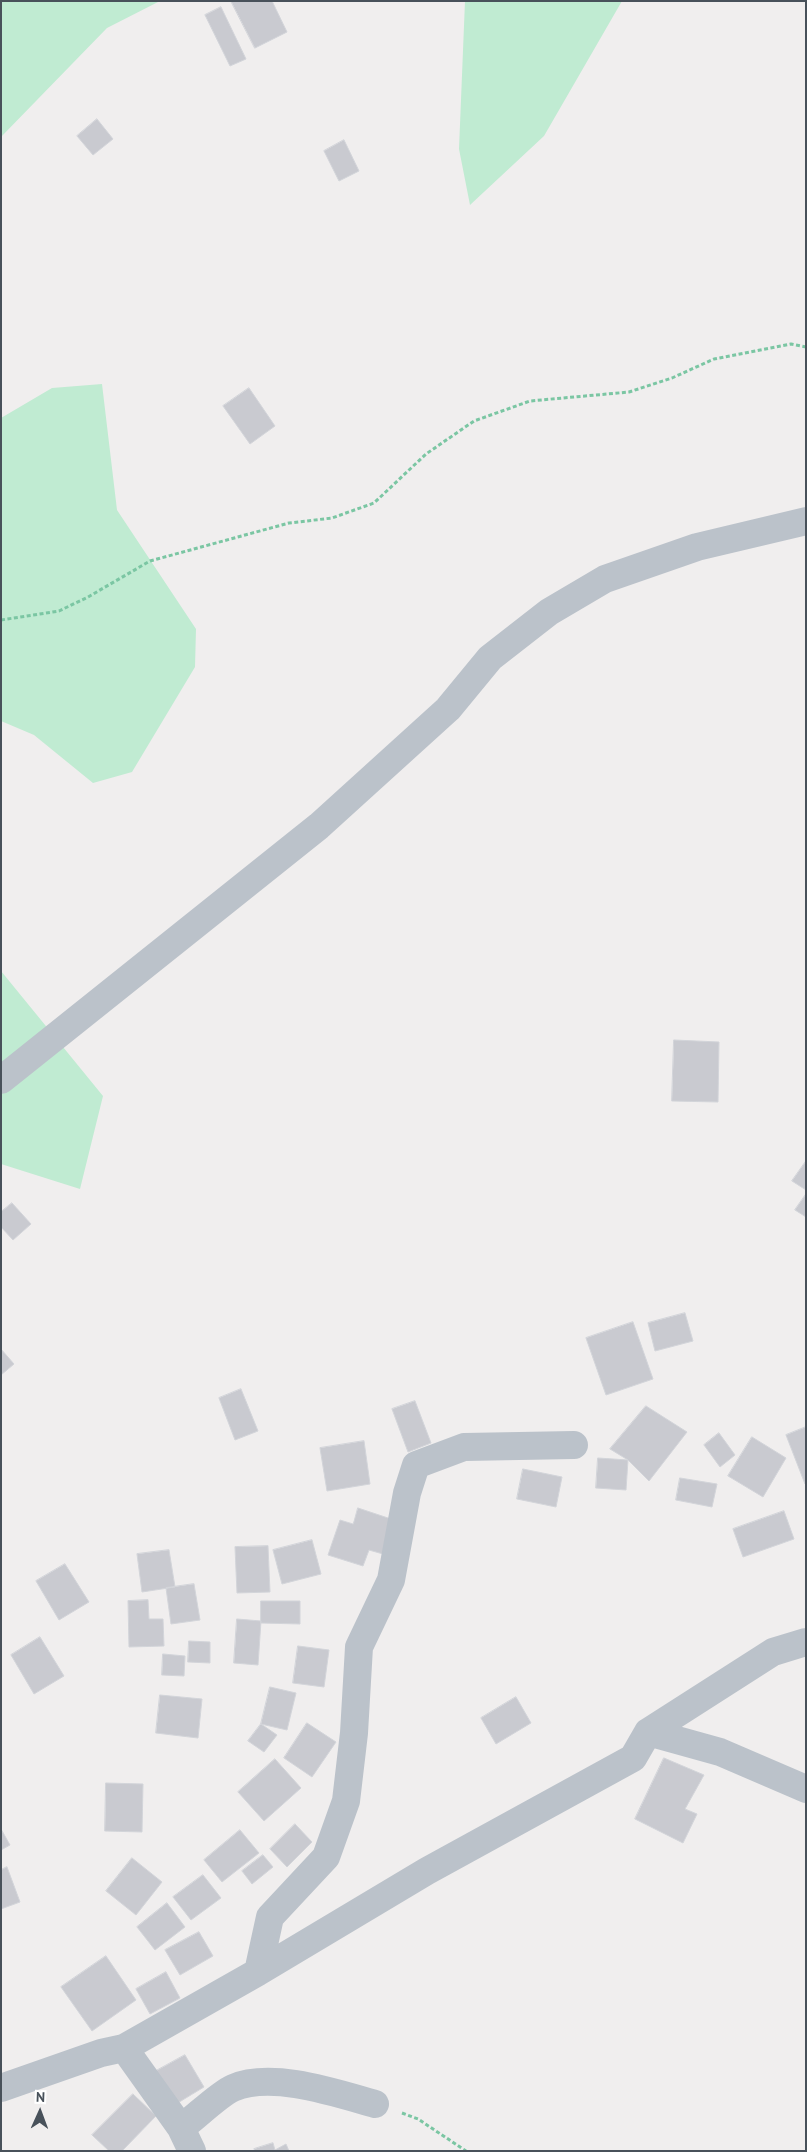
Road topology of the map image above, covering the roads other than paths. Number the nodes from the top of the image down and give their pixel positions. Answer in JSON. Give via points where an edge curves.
{"nodes":[{"id":1,"x":806,"y":521,"type":"edge"},
{"id":2,"x":1,"y":1080,"type":"edge"},
{"id":3,"x":574,"y":1445,"type":"dead end"},
{"id":4,"x":806,"y":1642,"type":"edge"},
{"id":5,"x":648,"y":1732,"type":"junction"},
{"id":6,"x":806,"y":1789,"type":"edge"},
{"id":7,"x":258,"y":1972,"type":"junction"},
{"id":8,"x":124,"y":2048,"type":"junction"},
{"id":9,"x":1,"y":2088,"type":"edge"},
{"id":10,"x":376,"y":2104,"type":"road end"},
{"id":11,"x":187,"y":2139,"type":"edge"}],
"edges":[{"from":1,"to":2,"type":"street","via":[[697,547],[605,579],[549,612],[490,658],[448,709],[319,826]]},
{"from":3,"to":7,"type":"street","via":[[464,1447],[416,1465],[407,1492],[391,1580],[358,1646],[354,1732],[346,1801],[326,1857],[270,1918]]},
{"from":4,"to":5,"type":"street","via":[[773,1652]]},
{"from":5,"to":6,"type":"street","via":[[720,1752]]},
{"from":5,"to":7,"type":"street","via":[[633,1758],[427,1871]]},
{"from":7,"to":8,"type":"street"},
{"from":8,"to":9,"type":"street"},
{"from":8,"to":11,"type":"street"},
{"from":10,"to":11,"type":"street","via":[[328,2090],[257,2082],[232,2088]]}]}
